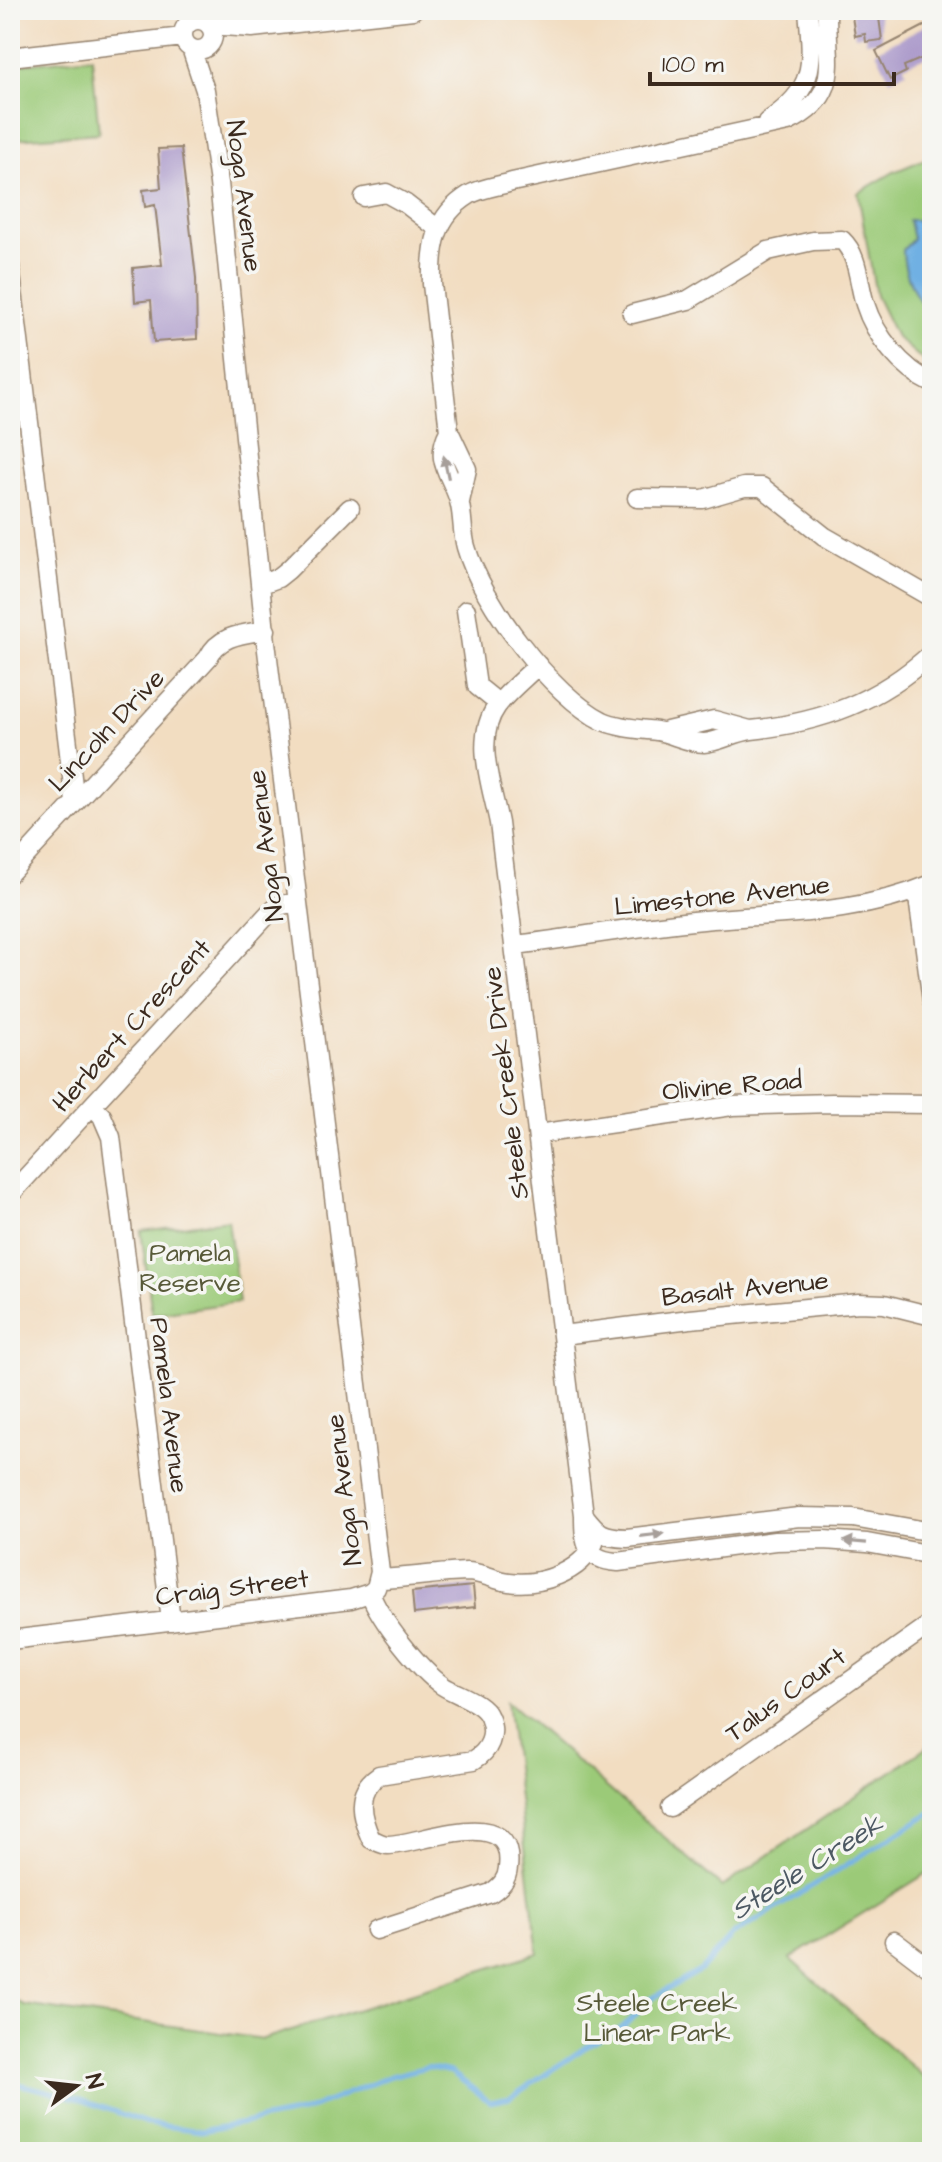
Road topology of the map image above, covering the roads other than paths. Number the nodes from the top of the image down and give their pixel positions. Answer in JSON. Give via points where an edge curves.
{"nodes":[{"id":1,"x":413,"y":10,"type":"edge"},
{"id":2,"x":808,"y":10,"type":"edge"},
{"id":3,"x":827,"y":10,"type":"edge"},
{"id":4,"x":199,"y":32,"type":"edge"},
{"id":5,"x":10,"y":57,"type":"edge"},
{"id":6,"x":810,"y":67,"type":"junction"},
{"id":7,"x":829,"y":75,"type":"junction"},
{"id":8,"x":762,"y":126,"type":"junction"},
{"id":9,"x":364,"y":197,"type":"dead end"},
{"id":10,"x":437,"y":228,"type":"junction"},
{"id":11,"x":10,"y":266,"type":"edge"},
{"id":12,"x":632,"y":314,"type":"dead end"},
{"id":13,"x":932,"y":383,"type":"edge"},
{"id":14,"x":637,"y":498,"type":"dead end"},
{"id":15,"x":350,"y":508,"type":"dead end"},
{"id":16,"x":262,"y":584,"type":"junction"},
{"id":17,"x":932,"y":598,"type":"edge"},
{"id":18,"x":466,"y":610,"type":"dead end"},
{"id":19,"x":266,"y":636,"type":"junction"},
{"id":20,"x":932,"y":653,"type":"edge"},
{"id":21,"x":538,"y":665,"type":"junction"},
{"id":22,"x":498,"y":703,"type":"junction"},
{"id":23,"x":75,"y":802,"type":"junction"},
{"id":24,"x":10,"y":873,"type":"edge"},
{"id":25,"x":924,"y":887,"type":"edge"},
{"id":26,"x":297,"y":901,"type":"junction"},
{"id":27,"x":515,"y":945,"type":"junction"},
{"id":28,"x":932,"y":1001,"type":"edge"},
{"id":29,"x":932,"y":1104,"type":"edge"},
{"id":30,"x":92,"y":1106,"type":"junction"},
{"id":31,"x":538,"y":1134,"type":"junction"},
{"id":32,"x":10,"y":1195,"type":"edge"},
{"id":33,"x":932,"y":1316,"type":"edge"},
{"id":34,"x":562,"y":1335,"type":"junction"},
{"id":35,"x":584,"y":1515,"type":"junction"},
{"id":36,"x":932,"y":1532,"type":"edge"},
{"id":37,"x":598,"y":1533,"type":"junction"},
{"id":38,"x":590,"y":1552,"type":"junction"},
{"id":39,"x":932,"y":1555,"type":"edge"},
{"id":40,"x":374,"y":1586,"type":"junction"},
{"id":41,"x":171,"y":1621,"type":"junction"},
{"id":42,"x":932,"y":1623,"type":"edge"},
{"id":43,"x":10,"y":1640,"type":"edge"},
{"id":44,"x":670,"y":1808,"type":"dead end"},
{"id":45,"x":376,"y":1930,"type":"dead end"},
{"id":46,"x":894,"y":1941,"type":"dead end"},
{"id":47,"x":932,"y":1970,"type":"edge"}],
"edges":[{"from":1,"to":4,"type":"street"},
{"from":2,"to":6,"type":"street"},
{"from":3,"to":7,"type":"street"},
{"from":4,"to":5,"type":"street"},
{"from":4,"to":16,"type":"street","name":"Noga Avenue"},
{"from":6,"to":7,"type":"street"},
{"from":6,"to":8,"type":"street","via":[[791,105]]},
{"from":7,"to":8,"type":"street","via":[[808,112]]},
{"from":8,"to":10,"type":"street","via":[[470,194]]},
{"from":9,"to":10,"type":"street","via":[[386,193]]},
{"from":10,"to":21,"type":"street","via":[[432,284],[449,431],[442,461],[460,502],[465,545],[479,582]]},
{"from":11,"to":23,"type":"street"},
{"from":12,"to":13,"type":"street","via":[[688,300],[768,251],[842,240],[851,249],[873,324],[900,358]]},
{"from":14,"to":17,"type":"street","via":[[703,499],[762,487],[824,536]]},
{"from":15,"to":16,"type":"street","via":[[288,570]]},
{"from":16,"to":19,"type":"street","name":"Noga Avenue"},
{"from":18,"to":22,"type":"street","via":[[477,686]]},
{"from":19,"to":23,"type":"street","name":"Lincoln Drive","via":[[219,643]]},
{"from":19,"to":26,"type":"street","name":"Noga Avenue"},
{"from":20,"to":21,"type":"street","via":[[861,702],[816,720],[703,743],[604,721]]},
{"from":21,"to":22,"type":"street","name":"Steele Creek Drive"},
{"from":22,"to":27,"type":"street","name":"Steele Creek Drive","via":[[486,725],[486,761]]},
{"from":23,"to":24,"type":"street","name":"Lincoln Drive"},
{"from":25,"to":27,"type":"street","name":"Limestone Avenue","via":[[847,909],[676,923]]},
{"from":25,"to":28,"type":"street"},
{"from":26,"to":30,"type":"street","name":"Herbert Crescent","via":[[269,913]]},
{"from":26,"to":40,"type":"street","name":"Noga Avenue"},
{"from":27,"to":31,"type":"street","name":"Steele Creek Drive"},
{"from":29,"to":31,"type":"street","name":"Olivine Road","via":[[732,1106]]},
{"from":30,"to":32,"type":"street","name":"Herbert Crescent"},
{"from":30,"to":41,"type":"street","name":"Pamela Avenue","via":[[111,1137]]},
{"from":31,"to":34,"type":"street","name":"Steele Creek Drive"},
{"from":33,"to":34,"type":"street","name":"Basalt Avenue","via":[[859,1303]]},
{"from":34,"to":35,"type":"street","name":"Steele Creek Drive"},
{"from":35,"to":37,"type":"street"},
{"from":35,"to":38,"type":"street","name":"Steele Creek Drive","via":[[584,1541]]},
{"from":37,"to":36,"type":"street","one_way":true,"via":[[627,1538],[799,1517],[853,1518]]},
{"from":37,"to":38,"type":"street"},
{"from":39,"to":38,"type":"street","one_way":true,"via":[[824,1540],[775,1541],[618,1562]]},
{"from":38,"to":40,"type":"street","name":"Craig Street","via":[[572,1570],[530,1581],[464,1572]]},
{"from":40,"to":41,"type":"street","name":"Craig Street","via":[[351,1599]]},
{"from":40,"to":45,"type":"street","via":[[377,1609],[398,1638],[435,1679],[483,1708],[492,1732],[490,1745],[474,1760],[379,1775],[370,1781],[361,1807],[371,1839],[386,1845],[486,1831],[501,1840],[509,1863],[501,1886],[491,1893]]},
{"from":41,"to":43,"type":"street","name":"Craig Street"},
{"from":42,"to":44,"type":"street","name":"Talus Court"},
{"from":46,"to":47,"type":"street"}]}
